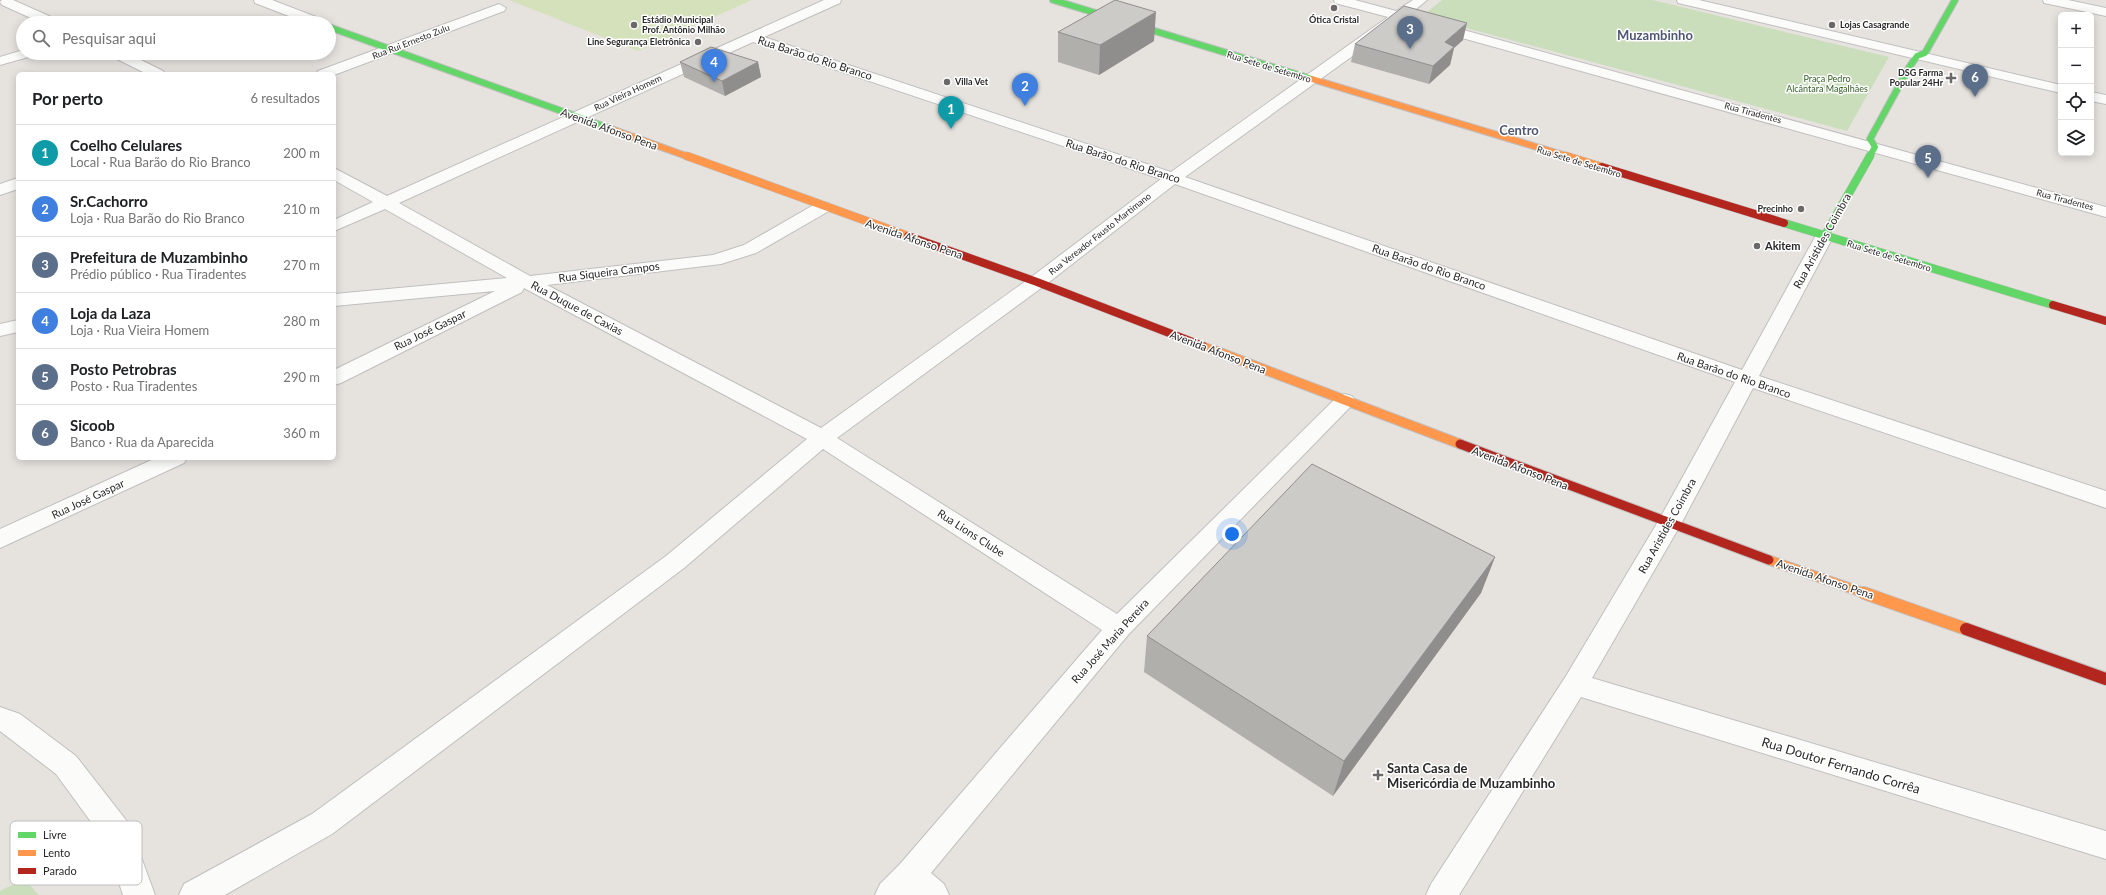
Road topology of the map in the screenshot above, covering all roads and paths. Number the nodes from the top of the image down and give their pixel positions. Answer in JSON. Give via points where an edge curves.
{"nodes":[{"id":1,"x":478,"y":0,"type":"edge"},
{"id":2,"x":835,"y":0,"type":"edge"},
{"id":3,"x":1053,"y":0,"type":"edge"},
{"id":4,"x":1340,"y":0,"type":"edge"},
{"id":5,"x":1421,"y":0,"type":"edge"},
{"id":6,"x":1683,"y":0,"type":"edge"},
{"id":7,"x":1955,"y":0,"type":"edge"},
{"id":8,"x":2048,"y":0,"type":"edge"},
{"id":9,"x":266,"y":1,"type":"edge"},
{"id":10,"x":7,"y":2,"type":"edge"},
{"id":11,"x":2106,"y":12,"type":"edge"},
{"id":12,"x":38,"y":16,"type":"edge"},
{"id":13,"x":303,"y":16,"type":"edge"},
{"id":14,"x":1399,"y":16,"type":"junction"},
{"id":15,"x":336,"y":30,"type":"edge"},
{"id":16,"x":750,"y":37,"type":"junction"},
{"id":17,"x":389,"y":50,"type":"junction"},
{"id":18,"x":16,"y":56,"type":"edge"},
{"id":19,"x":1916,"y":56,"type":"junction"},
{"id":20,"x":130,"y":60,"type":"edge"},
{"id":21,"x":0,"y":61,"type":"edge"},
{"id":22,"x":154,"y":72,"type":"edge"},
{"id":23,"x":328,"y":72,"type":"edge"},
{"id":24,"x":1308,"y":79,"type":"junction"},
{"id":25,"x":2058,"y":88,"type":"edge"},
{"id":26,"x":2094,"y":97,"type":"edge"},
{"id":27,"x":2106,"y":100,"type":"edge"},
{"id":28,"x":576,"y":117,"type":"junction"},
{"id":29,"x":1875,"y":147,"type":"junction"},
{"id":30,"x":336,"y":174,"type":"edge"},
{"id":31,"x":1173,"y":178,"type":"junction"},
{"id":32,"x":16,"y":184,"type":"edge"},
{"id":33,"x":0,"y":190,"type":"edge"},
{"id":34,"x":388,"y":202,"type":"junction"},
{"id":35,"x":823,"y":207,"type":"junction"},
{"id":36,"x":2106,"y":212,"type":"edge"},
{"id":37,"x":336,"y":225,"type":"edge"},
{"id":38,"x":1824,"y":237,"type":"junction"},
{"id":39,"x":527,"y":282,"type":"junction"},
{"id":40,"x":1037,"y":282,"type":"junction"},
{"id":41,"x":336,"y":300,"type":"edge"},
{"id":42,"x":2106,"y":321,"type":"edge"},
{"id":43,"x":16,"y":326,"type":"edge"},
{"id":44,"x":0,"y":330,"type":"edge"},
{"id":45,"x":336,"y":377,"type":"edge"},
{"id":46,"x":1746,"y":379,"type":"junction"},
{"id":47,"x":1345,"y":401,"type":"junction"},
{"id":48,"x":822,"y":438,"type":"junction"},
{"id":49,"x":172,"y":460,"type":"edge"},
{"id":50,"x":2106,"y":500,"type":"edge"},
{"id":51,"x":1669,"y":524,"type":"junction"},
{"id":52,"x":0,"y":539,"type":"edge"},
{"id":53,"x":1120,"y":628,"type":"junction"},
{"id":54,"x":2106,"y":679,"type":"edge"},
{"id":55,"x":1575,"y":684,"type":"junction"},
{"id":56,"x":0,"y":719,"type":"edge"},
{"id":57,"x":108,"y":821,"type":"edge"},
{"id":58,"x":2106,"y":845,"type":"edge"},
{"id":59,"x":901,"y":884,"type":"edge"},
{"id":60,"x":136,"y":885,"type":"edge"},
{"id":61,"x":139,"y":895,"type":"edge"},
{"id":62,"x":195,"y":895,"type":"edge"},
{"id":63,"x":933,"y":895,"type":"edge"},
{"id":64,"x":1442,"y":895,"type":"edge"}],
"edges":[{"from":1,"to":17,"type":"street","name":"Rua Rui Ernesto Zulu","via":[[499,8]]},
{"from":2,"to":16,"type":"street","name":"Rua Vieira Homem"},
{"from":3,"to":24,"type":"street","name":"Rua Sete de Setembro"},
{"from":4,"to":14,"type":"street","name":"Rua Tiradentes"},
{"from":5,"to":14,"type":"street","name":"Rua Vereador Fausto Martimano"},
{"from":6,"to":19,"type":"street"},
{"from":7,"to":19,"type":"street","via":[[1925,52]]},
{"from":8,"to":11,"type":"street"},
{"from":9,"to":13,"type":"street"},
{"from":10,"to":12,"type":"street"},
{"from":14,"to":24,"type":"street","name":"Rua Vereador Fausto Martimano"},
{"from":14,"to":29,"type":"street","name":"Rua Tiradentes"},
{"from":15,"to":17,"type":"street","name":"Avenida Afonso Pena"},
{"from":16,"to":28,"type":"street","name":"Rua Vieira Homem"},
{"from":16,"to":31,"type":"street","name":"Rua Barão do Rio Branco"},
{"from":17,"to":23,"type":"street","name":"Rua Rui Ernesto Zulu"},
{"from":17,"to":28,"type":"street","name":"Avenida Afonso Pena"},
{"from":18,"to":21,"type":"street"},
{"from":19,"to":25,"type":"street"},
{"from":19,"to":29,"type":"street","via":[[1870,139]]},
{"from":20,"to":22,"type":"street"},
{"from":24,"to":31,"type":"street","name":"Rua Vereador Fausto Martimano"},
{"from":24,"to":38,"type":"street","name":"Rua Sete de Setembro"},
{"from":26,"to":27,"type":"street"},
{"from":28,"to":34,"type":"street","name":"Rua Vieira Homem"},
{"from":28,"to":35,"type":"street","name":"Avenida Afonso Pena"},
{"from":29,"to":36,"type":"street","name":"Rua Tiradentes"},
{"from":29,"to":38,"type":"street","name":"Rua Aristides Coimbra"},
{"from":30,"to":34,"type":"street","name":"Rua Duque de Caxias"},
{"from":31,"to":40,"type":"street","name":"Rua Vereador Fausto Martimano"},
{"from":31,"to":46,"type":"street","name":"Rua Barão do Rio Branco"},
{"from":32,"to":33,"type":"street"},
{"from":34,"to":37,"type":"street","name":"Rua Vieira Homem"},
{"from":34,"to":39,"type":"street","name":"Rua Duque de Caxias"},
{"from":35,"to":39,"type":"street","name":"Rua Siqueira Campos","via":[[750,249],[715,260]]},
{"from":35,"to":40,"type":"street","name":"Avenida Afonso Pena"},
{"from":38,"to":42,"type":"street","name":"Rua Sete de Setembro"},
{"from":38,"to":46,"type":"street","name":"Rua Aristides Coimbra"},
{"from":39,"to":41,"type":"street","name":"Rua Siqueira Campos"},
{"from":39,"to":45,"type":"street","name":"Rua José Gaspar"},
{"from":39,"to":48,"type":"street","name":"Rua Duque de Caxias"},
{"from":40,"to":47,"type":"street","name":"Avenida Afonso Pena"},
{"from":40,"to":48,"type":"street","name":"Rua Vereador Fausto Martimano"},
{"from":43,"to":44,"type":"street"},
{"from":46,"to":50,"type":"street","name":"Rua Barão do Rio Branco"},
{"from":46,"to":51,"type":"street","name":"Rua Aristides Coimbra"},
{"from":47,"to":51,"type":"street","name":"Avenida Afonso Pena"},
{"from":47,"to":53,"type":"street","name":"Rua José Maria Pereira"},
{"from":48,"to":53,"type":"street","name":"Rua Lions Clube"},
{"from":48,"to":62,"type":"street","name":"Rua Vereador Fausto Martimano","via":[[675,562],[604,612],[521,678],[322,824]]},
{"from":49,"to":52,"type":"street","name":"Rua José Gaspar"},
{"from":51,"to":54,"type":"street","name":"Avenida Afonso Pena"},
{"from":51,"to":55,"type":"street","name":"Rua Aristides Coimbra"},
{"from":53,"to":59,"type":"street","name":"Rua José Maria Pereira"},
{"from":55,"to":58,"type":"street","name":"Rua Doutor Fernando Corrêa"},
{"from":55,"to":64,"type":"street","name":"Rua Aristides Coimbra"},
{"from":56,"to":57,"type":"street","via":[[10,722],[66,765]]},
{"from":59,"to":63,"type":"street"},
{"from":60,"to":61,"type":"street"}]}
